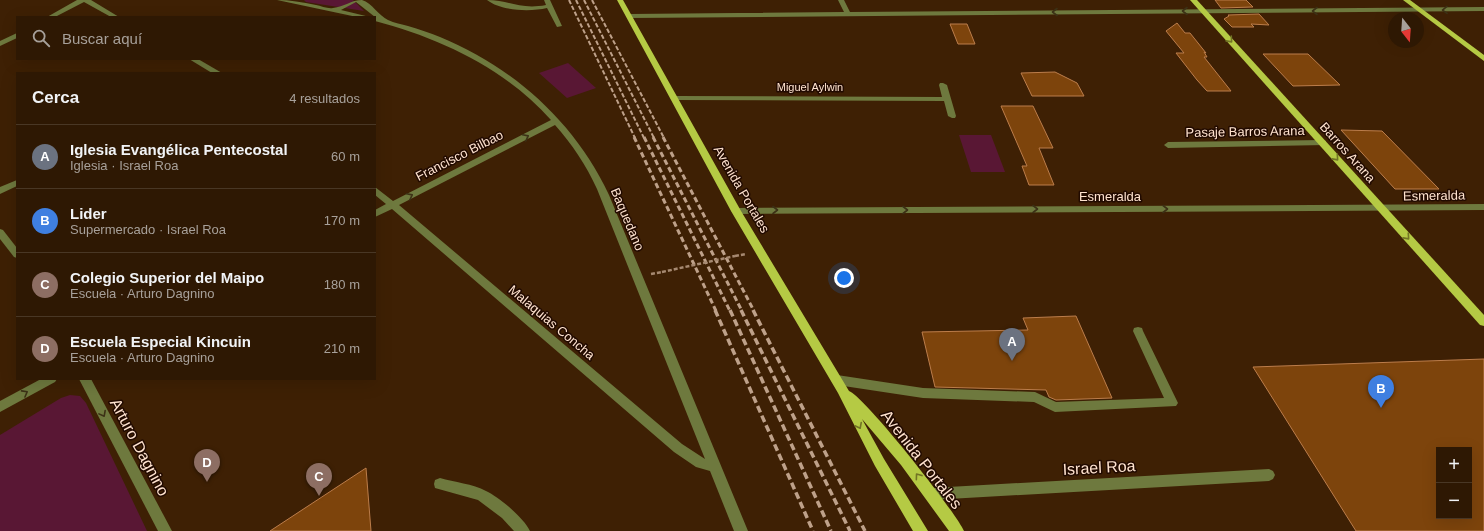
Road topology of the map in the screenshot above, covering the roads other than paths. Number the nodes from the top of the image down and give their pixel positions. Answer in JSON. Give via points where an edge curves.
{"nodes":[{"id":1,"x":82,"y":0,"type":"edge"},
{"id":2,"x":86,"y":0,"type":"edge"},
{"id":3,"x":280,"y":0,"type":"edge"},
{"id":4,"x":355,"y":0,"type":"edge"},
{"id":5,"x":358,"y":0,"type":"edge"},
{"id":6,"x":490,"y":0,"type":"edge"},
{"id":7,"x":620,"y":0,"type":"edge"},
{"id":8,"x":841,"y":0,"type":"edge"},
{"id":9,"x":1193,"y":0,"type":"edge"},
{"id":10,"x":1406,"y":0,"type":"edge"},
{"id":11,"x":302,"y":2,"type":"edge"},
{"id":12,"x":548,"y":3,"type":"edge"},
{"id":13,"x":334,"y":10,"type":"junction"},
{"id":14,"x":1484,"y":10,"type":"edge"},
{"id":15,"x":1204,"y":11,"type":"junction"},
{"id":16,"x":1421,"y":11,"type":"junction"},
{"id":17,"x":848,"y":14,"type":"junction"},
{"id":18,"x":52,"y":16,"type":"edge"},
{"id":19,"x":114,"y":16,"type":"edge"},
{"id":20,"x":362,"y":16,"type":"edge"},
{"id":21,"x":375,"y":16,"type":"edge"},
{"id":22,"x":629,"y":16,"type":"junction"},
{"id":23,"x":379,"y":20,"type":"edge"},
{"id":24,"x":558,"y":26,"type":"dead end"},
{"id":25,"x":16,"y":36,"type":"edge"},
{"id":26,"x":0,"y":44,"type":"edge"},
{"id":27,"x":1484,"y":58,"type":"edge"},
{"id":28,"x":195,"y":60,"type":"edge"},
{"id":29,"x":216,"y":72,"type":"edge"},
{"id":30,"x":943,"y":85,"type":"dead end"},
{"id":31,"x":674,"y":98,"type":"junction"},
{"id":32,"x":947,"y":99,"type":"junction"},
{"id":33,"x":952,"y":116,"type":"dead end"},
{"id":34,"x":556,"y":122,"type":"junction"},
{"id":35,"x":1323,"y":143,"type":"junction"},
{"id":36,"x":1168,"y":145,"type":"dead end"},
{"id":37,"x":16,"y":183,"type":"edge"},
{"id":38,"x":0,"y":191,"type":"edge"},
{"id":39,"x":376,"y":191,"type":"edge"},
{"id":40,"x":392,"y":205,"type":"junction"},
{"id":41,"x":1484,"y":207,"type":"edge"},
{"id":42,"x":1381,"y":208,"type":"junction"},
{"id":43,"x":736,"y":211,"type":"junction"},
{"id":44,"x":376,"y":213,"type":"edge"},
{"id":45,"x":0,"y":232,"type":"edge"},
{"id":46,"x":16,"y":254,"type":"edge"},
{"id":47,"x":1484,"y":322,"type":"edge"},
{"id":48,"x":1138,"y":331,"type":"dead end"},
{"id":49,"x":49,"y":380,"type":"edge"},
{"id":50,"x":86,"y":380,"type":"edge"},
{"id":51,"x":836,"y":380,"type":"junction"},
{"id":52,"x":843,"y":391,"type":"junction"},
{"id":53,"x":0,"y":407,"type":"edge"},
{"id":54,"x":715,"y":467,"type":"junction"},
{"id":55,"x":1268,"y":475,"type":"dead end"},
{"id":56,"x":440,"y":484,"type":"dead end"},
{"id":57,"x":931,"y":494,"type":"junction"},
{"id":58,"x":165,"y":531,"type":"edge"},
{"id":59,"x":523,"y":531,"type":"edge"},
{"id":60,"x":741,"y":531,"type":"edge"},
{"id":61,"x":921,"y":531,"type":"edge"},
{"id":62,"x":957,"y":531,"type":"edge"}],
"edges":[{"from":1,"to":18,"type":"street"},
{"from":2,"to":19,"type":"street"},
{"from":3,"to":11,"type":"street"},
{"from":4,"to":13,"type":"street"},
{"from":5,"to":21,"type":"street","name":"Baquedano"},
{"from":6,"to":12,"type":"street","via":[[521,10],[533,10]]},
{"from":7,"to":22,"type":"main road","name":"Avenida Portales"},
{"from":8,"to":17,"type":"street"},
{"from":9,"to":15,"type":"main road","name":"Barros Arana"},
{"from":10,"to":16,"type":"main road"},
{"from":11,"to":13,"type":"street"},
{"from":12,"to":24,"type":"street"},
{"from":13,"to":20,"type":"street"},
{"from":14,"to":16,"type":"street","one_way":true},
{"from":16,"to":15,"type":"street","one_way":true},
{"from":15,"to":17,"type":"street","one_way":true},
{"from":15,"to":35,"type":"main road","name":"Barros Arana","one_way":true},
{"from":16,"to":27,"type":"main road"},
{"from":17,"to":22,"type":"street"},
{"from":22,"to":31,"type":"main road","name":"Avenida Portales"},
{"from":23,"to":34,"type":"street","name":"Baquedano","via":[[447,43],[489,67],[529,94]]},
{"from":25,"to":26,"type":"street"},
{"from":28,"to":29,"type":"street"},
{"from":30,"to":32,"type":"street"},
{"from":31,"to":32,"type":"street","name":"Miguel Aylwin"},
{"from":31,"to":43,"type":"main road","name":"Avenida Portales"},
{"from":32,"to":33,"type":"street"},
{"from":40,"to":34,"type":"street","name":"Francisco Bilbao","one_way":true},
{"from":34,"to":54,"type":"street","name":"Baquedano","via":[[582,153],[598,182]]},
{"from":35,"to":36,"type":"street","name":"Pasaje Barros Arana"},
{"from":35,"to":42,"type":"main road","name":"Barros Arana","one_way":true},
{"from":37,"to":38,"type":"street"},
{"from":39,"to":40,"type":"street","name":"Malaquias Concha"},
{"from":40,"to":44,"type":"street","name":"Francisco Bilbao"},
{"from":40,"to":54,"type":"street","name":"Malaquias Concha","via":[[678,448],[700,463]]},
{"from":41,"to":42,"type":"street","name":"Esmeralda"},
{"from":43,"to":42,"type":"street","name":"Esmeralda","one_way":true},
{"from":42,"to":47,"type":"main road","name":"Barros Arana","one_way":true},
{"from":43,"to":51,"type":"main road","name":"Avenida Portales"},
{"from":45,"to":46,"type":"street"},
{"from":48,"to":51,"type":"street","via":[[1172,403],[1055,408],[1035,396],[923,393]]},
{"from":53,"to":49,"type":"street","one_way":true},
{"from":50,"to":58,"type":"street","name":"Arturo Dagnino","one_way":true},
{"from":51,"to":52,"type":"main road","name":"Avenida Portales"},
{"from":57,"to":52,"type":"main road","name":"Avenida Portales","one_way":true,"via":[[892,444]]},
{"from":52,"to":61,"type":"main road","name":"Avenida Portales","one_way":true,"via":[[883,470]]},
{"from":54,"to":60,"type":"street","name":"Baquedano"},
{"from":55,"to":57,"type":"street","name":"Israel Roa"},
{"from":56,"to":59,"type":"street","via":[[482,494]]},
{"from":57,"to":62,"type":"main road","name":"Avenida Portales"}]}
